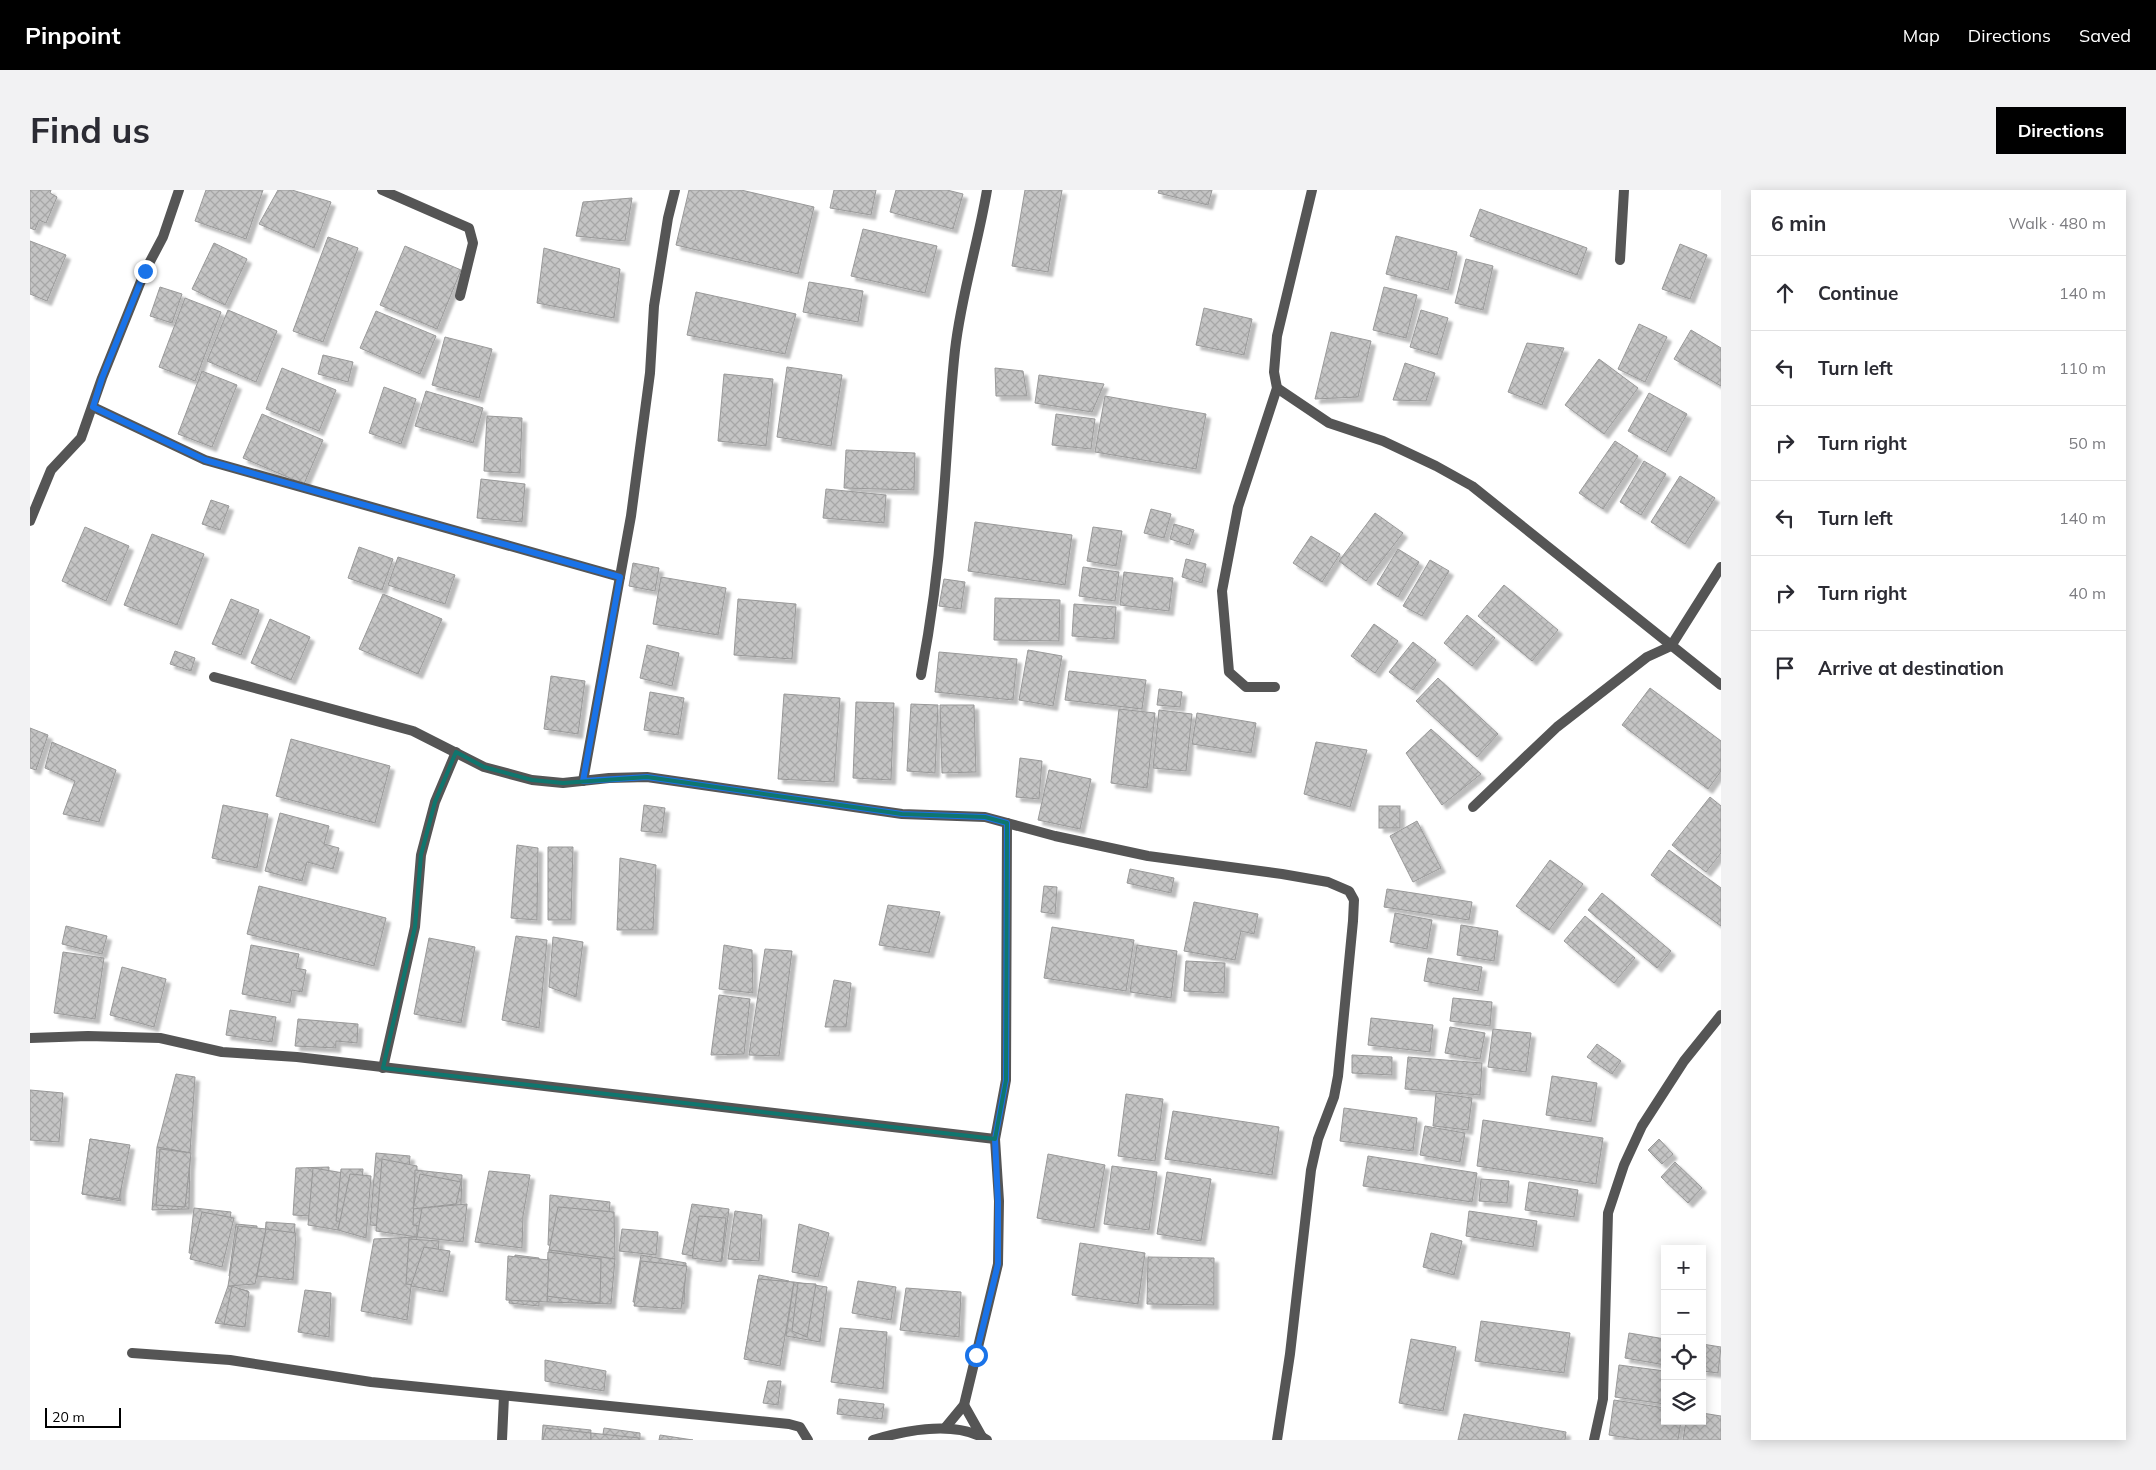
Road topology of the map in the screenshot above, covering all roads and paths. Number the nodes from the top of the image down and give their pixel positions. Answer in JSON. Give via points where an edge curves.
{"nodes":[{"id":1,"x":179,"y":190,"type":"edge"},
{"id":2,"x":382,"y":190,"type":"edge"},
{"id":3,"x":674,"y":190,"type":"edge"},
{"id":4,"x":987,"y":190,"type":"edge"},
{"id":5,"x":1312,"y":190,"type":"edge"},
{"id":6,"x":1624,"y":190,"type":"edge"},
{"id":7,"x":1620,"y":260,"type":"dead end"},
{"id":8,"x":460,"y":296,"type":"dead end"},
{"id":9,"x":1278,"y":388,"type":"junction"},
{"id":10,"x":93,"y":407,"type":"junction"},
{"id":11,"x":30,"y":521,"type":"edge"},
{"id":12,"x":1721,"y":566,"type":"edge"},
{"id":13,"x":620,"y":577,"type":"junction"},
{"id":14,"x":1671,"y":646,"type":"junction"},
{"id":15,"x":921,"y":675,"type":"dead end"},
{"id":16,"x":214,"y":677,"type":"dead end"},
{"id":17,"x":1721,"y":684,"type":"edge"},
{"id":18,"x":1275,"y":687,"type":"dead end"},
{"id":19,"x":456,"y":752,"type":"junction"},
{"id":20,"x":583,"y":781,"type":"junction"},
{"id":21,"x":1473,"y":807,"type":"dead end"},
{"id":22,"x":1007,"y":823,"type":"junction"},
{"id":23,"x":1721,"y":1015,"type":"edge"},
{"id":24,"x":30,"y":1038,"type":"edge"},
{"id":25,"x":382,"y":1068,"type":"junction"},
{"id":26,"x":995,"y":1139,"type":"junction"},
{"id":27,"x":132,"y":1353,"type":"dead end"},
{"id":28,"x":504,"y":1396,"type":"junction"},
{"id":29,"x":964,"y":1405,"type":"junction"},
{"id":30,"x":945,"y":1428,"type":"junction"},
{"id":31,"x":985,"y":1439,"type":"edge"},
{"id":32,"x":502,"y":1440,"type":"edge"},
{"id":33,"x":808,"y":1440,"type":"edge"},
{"id":34,"x":873,"y":1440,"type":"edge"},
{"id":35,"x":1277,"y":1440,"type":"edge"},
{"id":36,"x":1594,"y":1440,"type":"edge"}],
"edges":[{"from":1,"to":10,"type":"street"},
{"from":2,"to":8,"type":"street","via":[[469,228],[473,243]]},
{"from":3,"to":13,"type":"street","via":[[654,306],[650,373]]},
{"from":4,"to":15,"type":"street","via":[[957,334],[935,591]]},
{"from":5,"to":9,"type":"street","via":[[1277,336],[1274,372]]},
{"from":6,"to":7,"type":"street"},
{"from":9,"to":14,"type":"street","via":[[1329,424],[1383,440],[1472,486]]},
{"from":9,"to":18,"type":"street","via":[[1238,507],[1222,591],[1229,672],[1246,687]]},
{"from":10,"to":11,"type":"street","via":[[81,438],[51,470]]},
{"from":10,"to":13,"type":"street","via":[[205,460]]},
{"from":12,"to":14,"type":"street"},
{"from":13,"to":20,"type":"street"},
{"from":14,"to":17,"type":"street"},
{"from":14,"to":21,"type":"street","via":[[1647,658],[1557,727]]},
{"from":16,"to":19,"type":"street","via":[[413,731]]},
{"from":19,"to":20,"type":"street","via":[[484,767],[532,780]]},
{"from":19,"to":25,"type":"street","via":[[435,802],[421,855],[415,926]]},
{"from":20,"to":22,"type":"street","via":[[647,777],[902,814],[985,817]]},
{"from":22,"to":26,"type":"street","via":[[1006,1080]]},
{"from":22,"to":35,"type":"street","via":[[1148,856],[1328,882],[1349,891],[1354,900],[1338,1076],[1311,1170]]},
{"from":23,"to":36,"type":"street","via":[[1684,1061],[1642,1126],[1624,1165],[1608,1213],[1602,1399]]},
{"from":24,"to":25,"type":"street","via":[[160,1038],[222,1052]]},
{"from":25,"to":26,"type":"street"},
{"from":26,"to":29,"type":"street","via":[[998,1264]]},
{"from":27,"to":28,"type":"street","via":[[230,1360],[371,1382]]},
{"from":28,"to":32,"type":"street"},
{"from":28,"to":33,"type":"street","via":[[788,1424],[800,1427]]},
{"from":29,"to":30,"type":"street"},
{"from":29,"to":31,"type":"street"},
{"from":30,"to":31,"type":"street"},
{"from":30,"to":34,"type":"street","via":[[896,1433]]}]}
